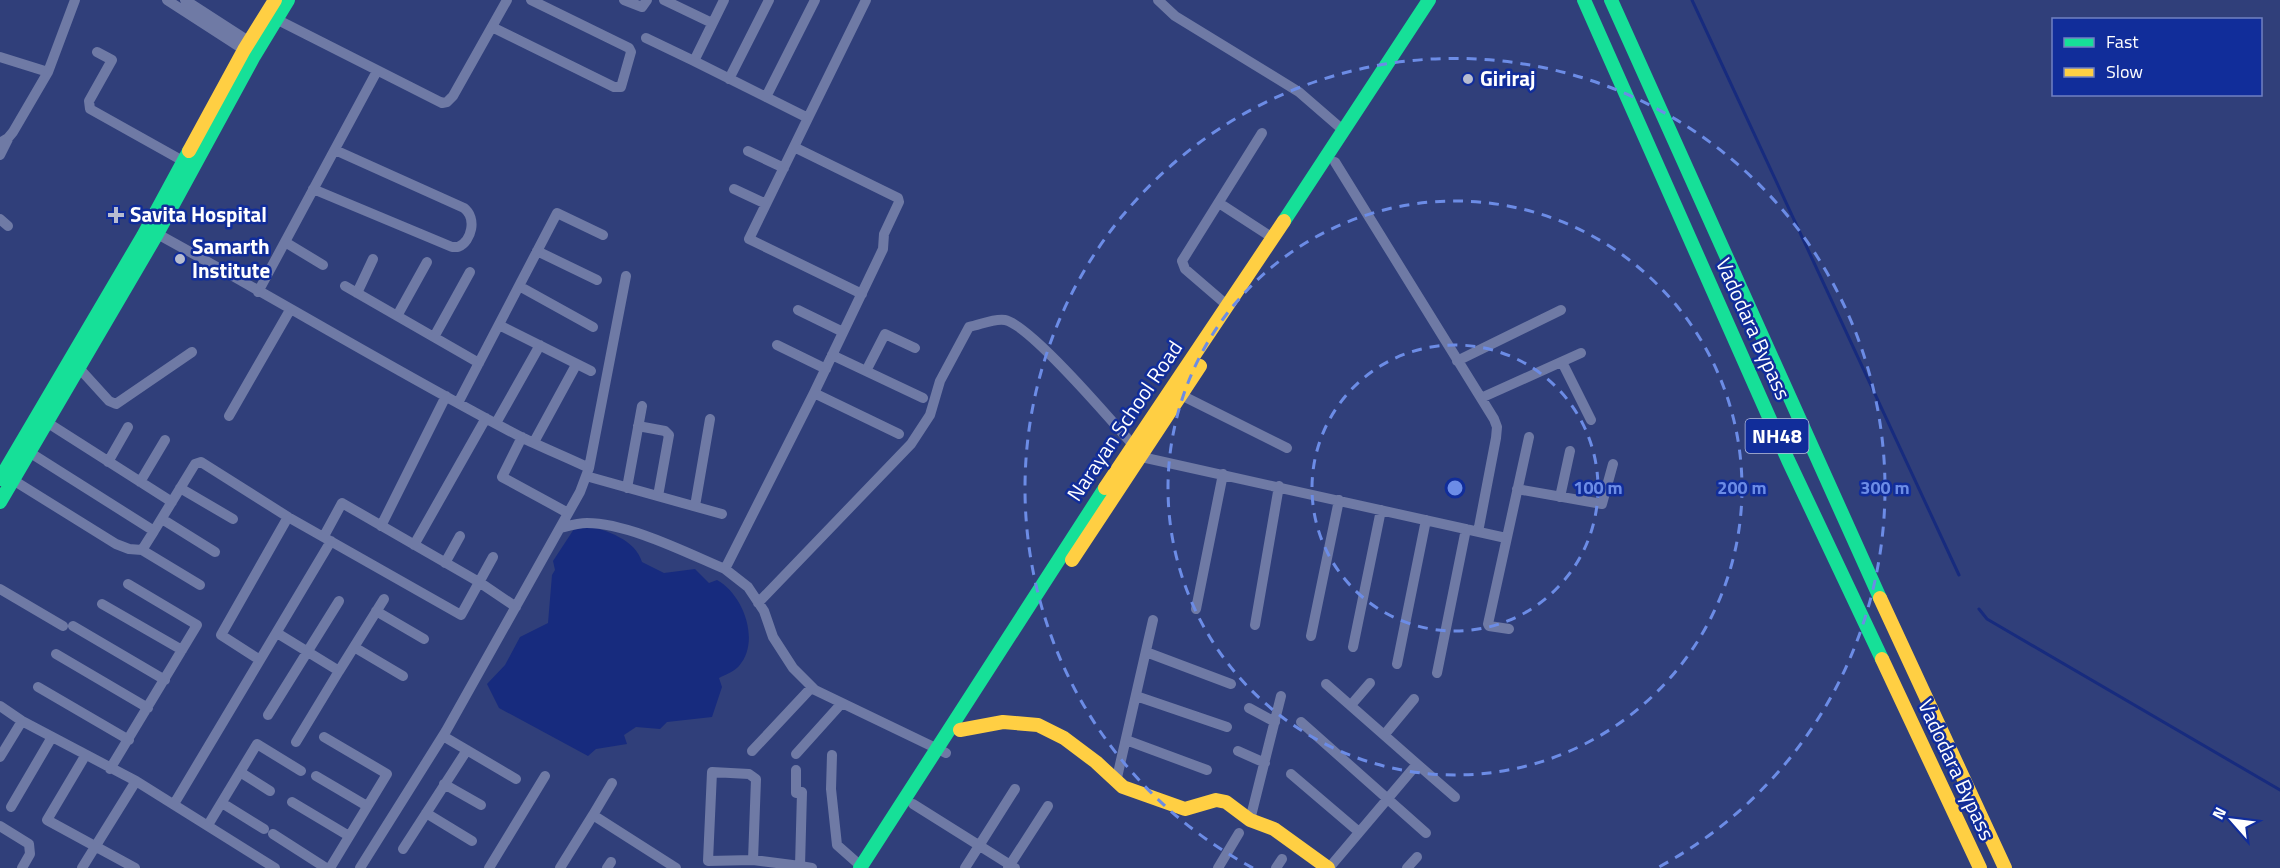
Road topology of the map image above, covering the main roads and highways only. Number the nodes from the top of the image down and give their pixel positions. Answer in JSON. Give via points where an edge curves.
{"nodes":[{"id":1,"x":274,"y":0,"type":"edge"},
{"id":2,"x":288,"y":0,"type":"edge"},
{"id":3,"x":1429,"y":0,"type":"edge"},
{"id":4,"x":1442,"y":0,"type":"edge"},
{"id":5,"x":1584,"y":0,"type":"edge"},
{"id":6,"x":1611,"y":0,"type":"edge"},
{"id":7,"x":252,"y":49,"type":"junction"},
{"id":8,"x":152,"y":231,"type":"junction"},
{"id":9,"x":1134,"y":451,"type":"junction"},
{"id":10,"x":7,"y":479,"type":"edge"},
{"id":11,"x":0,"y":502,"type":"edge"},
{"id":12,"x":960,"y":730,"type":"junction"},
{"id":13,"x":942,"y":751,"type":"junction"},
{"id":14,"x":865,"y":868,"type":"edge"},
{"id":15,"x":1328,"y":868,"type":"edge"},
{"id":16,"x":1980,"y":868,"type":"edge"},
{"id":17,"x":2005,"y":868,"type":"edge"}],
"edges":[{"from":1,"to":7,"type":"main road"},
{"from":2,"to":7,"type":"main road"},
{"from":3,"to":9,"type":"main road","name":"Narayan School Road"},
{"from":4,"to":9,"type":"main road","via":[[1181,395]]},
{"from":5,"to":16,"type":"main road","name":"Vadodara Bypass","number":"NH48","via":[[1788,460]]},
{"from":6,"to":17,"type":"main road","name":"Vadodara Bypass","number":"NH48","via":[[1811,448]]},
{"from":7,"to":8,"type":"main road"},
{"from":7,"to":8,"type":"main road","via":[[183,161]]},
{"from":8,"to":10,"type":"main road"},
{"from":8,"to":10,"type":"main road","via":[[48,423]]},
{"from":9,"to":12,"type":"main road"},
{"from":9,"to":13,"type":"main road","name":"Narayan School Road"},
{"from":10,"to":11,"type":"main road"},
{"from":12,"to":13,"type":"main road"},
{"from":12,"to":15,"type":"main road","via":[[1004,722],[1038,725],[1064,738],[1124,787],[1182,808],[1221,800],[1250,820],[1274,830]]},
{"from":13,"to":14,"type":"main road","name":"Narayan School Road"},
{"from":13,"to":14,"type":"main road","via":[[913,804]]}]}
